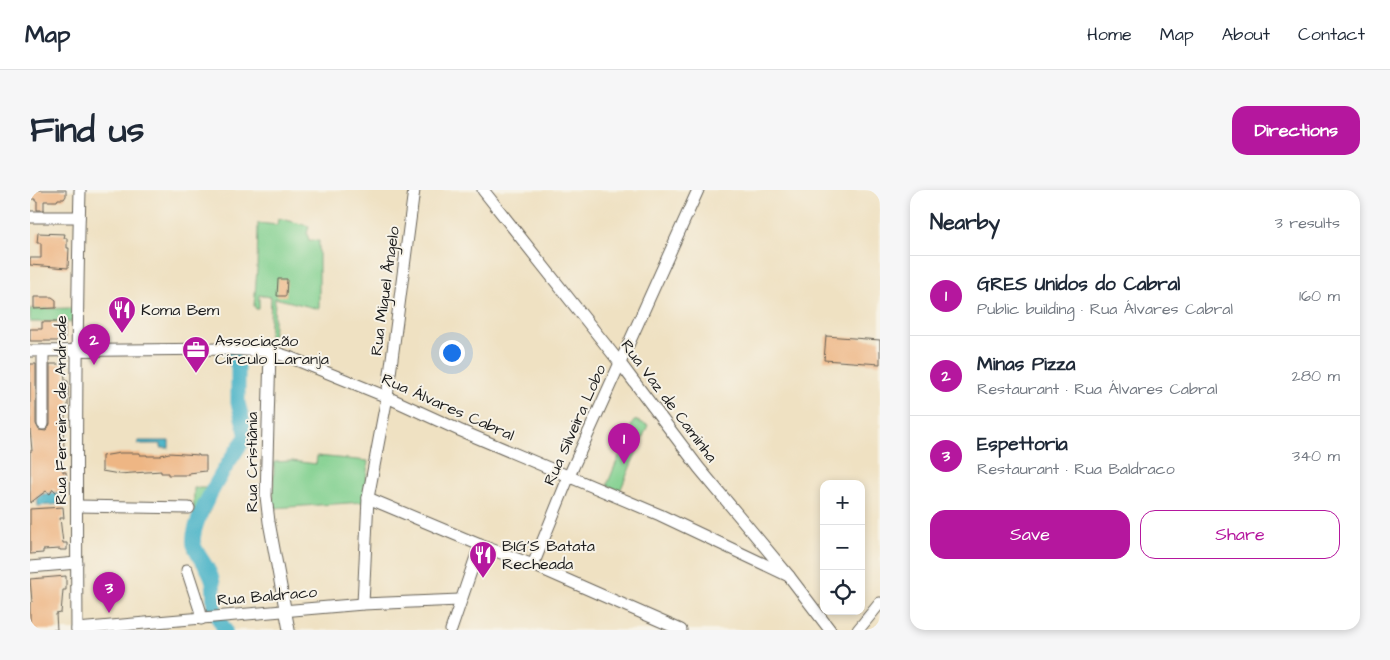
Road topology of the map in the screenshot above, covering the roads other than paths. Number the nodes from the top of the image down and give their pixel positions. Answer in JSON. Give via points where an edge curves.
{"nodes":[{"id":1,"x":80,"y":190,"type":"edge"},
{"id":2,"x":414,"y":190,"type":"edge"},
{"id":3,"x":483,"y":190,"type":"edge"},
{"id":4,"x":698,"y":190,"type":"edge"},
{"id":5,"x":30,"y":216,"type":"edge"},
{"id":6,"x":79,"y":217,"type":"junction"},
{"id":7,"x":43,"y":350,"type":"junction"},
{"id":8,"x":76,"y":350,"type":"junction"},
{"id":9,"x":30,"y":351,"type":"edge"},
{"id":10,"x":270,"y":351,"type":"junction"},
{"id":11,"x":620,"y":363,"type":"junction"},
{"id":12,"x":387,"y":397,"type":"junction"},
{"id":13,"x":44,"y":424,"type":"dead end"},
{"id":14,"x":569,"y":476,"type":"junction"},
{"id":15,"x":368,"y":498,"type":"junction"},
{"id":16,"x":77,"y":506,"type":"junction"},
{"id":17,"x":189,"y":508,"type":"dead end"},
{"id":18,"x":480,"y":545,"type":"junction"},
{"id":19,"x":77,"y":563,"type":"junction"},
{"id":20,"x":533,"y":565,"type":"junction"},
{"id":21,"x":30,"y":567,"type":"edge"},
{"id":22,"x":187,"y":570,"type":"dead end"},
{"id":23,"x":789,"y":576,"type":"junction"},
{"id":24,"x":460,"y":600,"type":"junction"},
{"id":25,"x":363,"y":604,"type":"junction"},
{"id":26,"x":880,"y":604,"type":"edge"},
{"id":27,"x":285,"y":611,"type":"junction"},
{"id":28,"x":203,"y":618,"type":"junction"},
{"id":29,"x":76,"y":630,"type":"edge"},
{"id":30,"x":289,"y":630,"type":"edge"},
{"id":31,"x":450,"y":630,"type":"edge"},
{"id":32,"x":681,"y":630,"type":"edge"},
{"id":33,"x":830,"y":630,"type":"edge"},
{"id":34,"x":858,"y":630,"type":"edge"}],
"edges":[{"from":1,"to":6,"type":"street","name":"Rua Ferreira de Andrade"},
{"from":2,"to":12,"type":"street","name":"Rua Miguel Ângelo"},
{"from":3,"to":11,"type":"street","name":"Rua Vaz de Caminha"},
{"from":4,"to":11,"type":"street","name":"Rua Silveira Lobo"},
{"from":5,"to":6,"type":"street"},
{"from":6,"to":8,"type":"street","name":"Rua Ferreira de Andrade"},
{"from":7,"to":8,"type":"street","name":"Rua Álvares Cabral"},
{"from":7,"to":9,"type":"street","name":"Rua Álvares Cabral"},
{"from":7,"to":13,"type":"street"},
{"from":8,"to":10,"type":"street","name":"Rua Álvares Cabral","via":[[233,348]]},
{"from":8,"to":16,"type":"street","name":"Rua Ferreira de Andrade"},
{"from":10,"to":12,"type":"street","name":"Rua Álvares Cabral"},
{"from":10,"to":27,"type":"street","name":"Rua Cristiânia","via":[[266,496]]},
{"from":11,"to":14,"type":"street","name":"Rua Silveira Lobo"},
{"from":11,"to":23,"type":"street","name":"Rua Vaz de Caminha","via":[[699,468]]},
{"from":12,"to":14,"type":"street","name":"Rua Álvares Cabral"},
{"from":12,"to":15,"type":"street","name":"Rua Miguel Ângelo"},
{"from":14,"to":20,"type":"street","name":"Rua Silveira Lobo"},
{"from":14,"to":23,"type":"street","name":"Rua Álvares Cabral"},
{"from":15,"to":18,"type":"street"},
{"from":15,"to":25,"type":"street","name":"Rua Miguel Ângelo"},
{"from":16,"to":17,"type":"street"},
{"from":16,"to":19,"type":"street","name":"Rua Ferreira de Andrade"},
{"from":18,"to":20,"type":"street"},
{"from":18,"to":24,"type":"street"},
{"from":19,"to":21,"type":"street"},
{"from":19,"to":29,"type":"street","name":"Rua Ferreira de Andrade"},
{"from":20,"to":32,"type":"street"},
{"from":22,"to":28,"type":"street"},
{"from":23,"to":33,"type":"street","name":"Rua Vaz de Caminha"},
{"from":24,"to":25,"type":"street","name":"Rua Baldraco"},
{"from":24,"to":31,"type":"street"},
{"from":25,"to":27,"type":"street","name":"Rua Baldraco"},
{"from":26,"to":34,"type":"street"},
{"from":27,"to":28,"type":"street","name":"Rua Baldraco"},
{"from":27,"to":30,"type":"street","name":"Rua Cristiânia"},
{"from":28,"to":29,"type":"street","name":"Rua Baldraco"}]}
